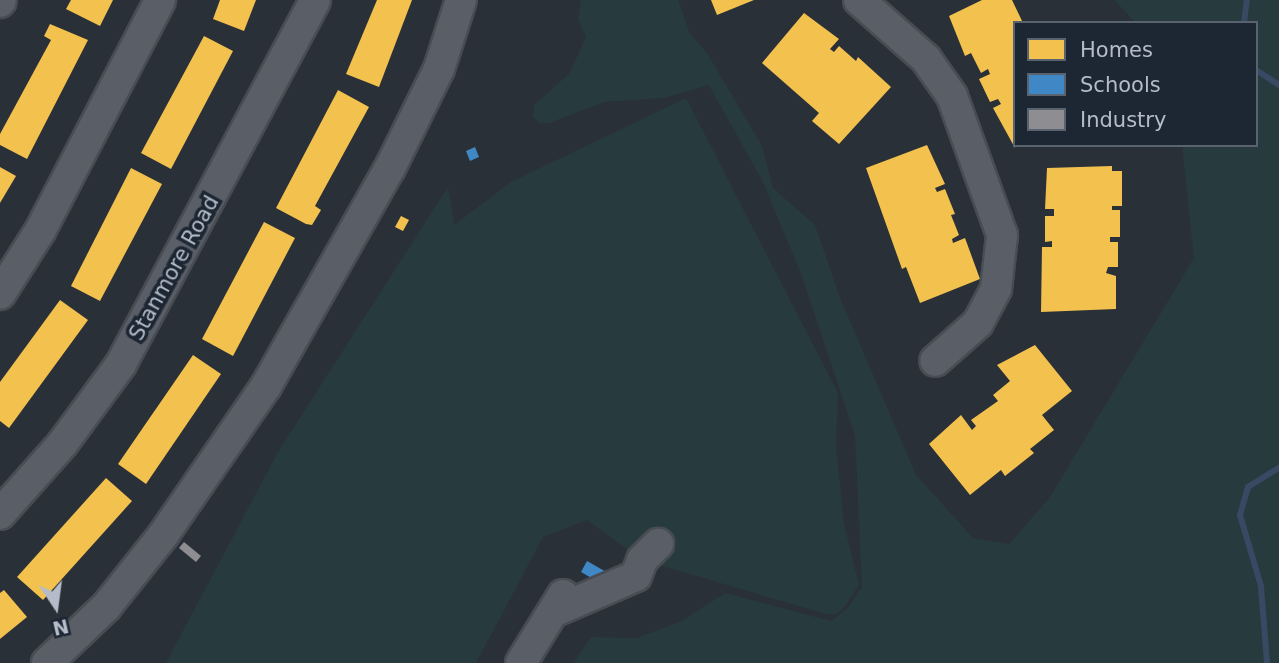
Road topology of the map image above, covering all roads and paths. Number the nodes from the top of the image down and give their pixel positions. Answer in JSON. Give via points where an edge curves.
{"nodes":[{"id":1,"x":160,"y":0,"type":"edge"},
{"id":2,"x":315,"y":0,"type":"edge"},
{"id":3,"x":461,"y":0,"type":"edge"},
{"id":4,"x":859,"y":0,"type":"edge"},
{"id":5,"x":0,"y":294,"type":"edge"},
{"id":6,"x":935,"y":361,"type":"dead end"},
{"id":7,"x":0,"y":514,"type":"edge"},
{"id":8,"x":658,"y":544,"type":"dead end"},
{"id":9,"x":47,"y":663,"type":"edge"},
{"id":10,"x":521,"y":663,"type":"edge"}],
"edges":[{"from":1,"to":5,"type":"street","via":[[40,231]]},
{"from":2,"to":7,"type":"street","name":"Stanmore Road","via":[[121,364],[63,443]]},
{"from":3,"to":9,"type":"street","via":[[439,69],[390,168],[266,386],[156,544],[106,607]]},
{"from":4,"to":6,"type":"street","via":[[926,59],[952,96],[1002,235],[996,289],[978,323]]},
{"from":8,"to":10,"type":"street","via":[[642,560],[636,576],[560,600]]}]}
